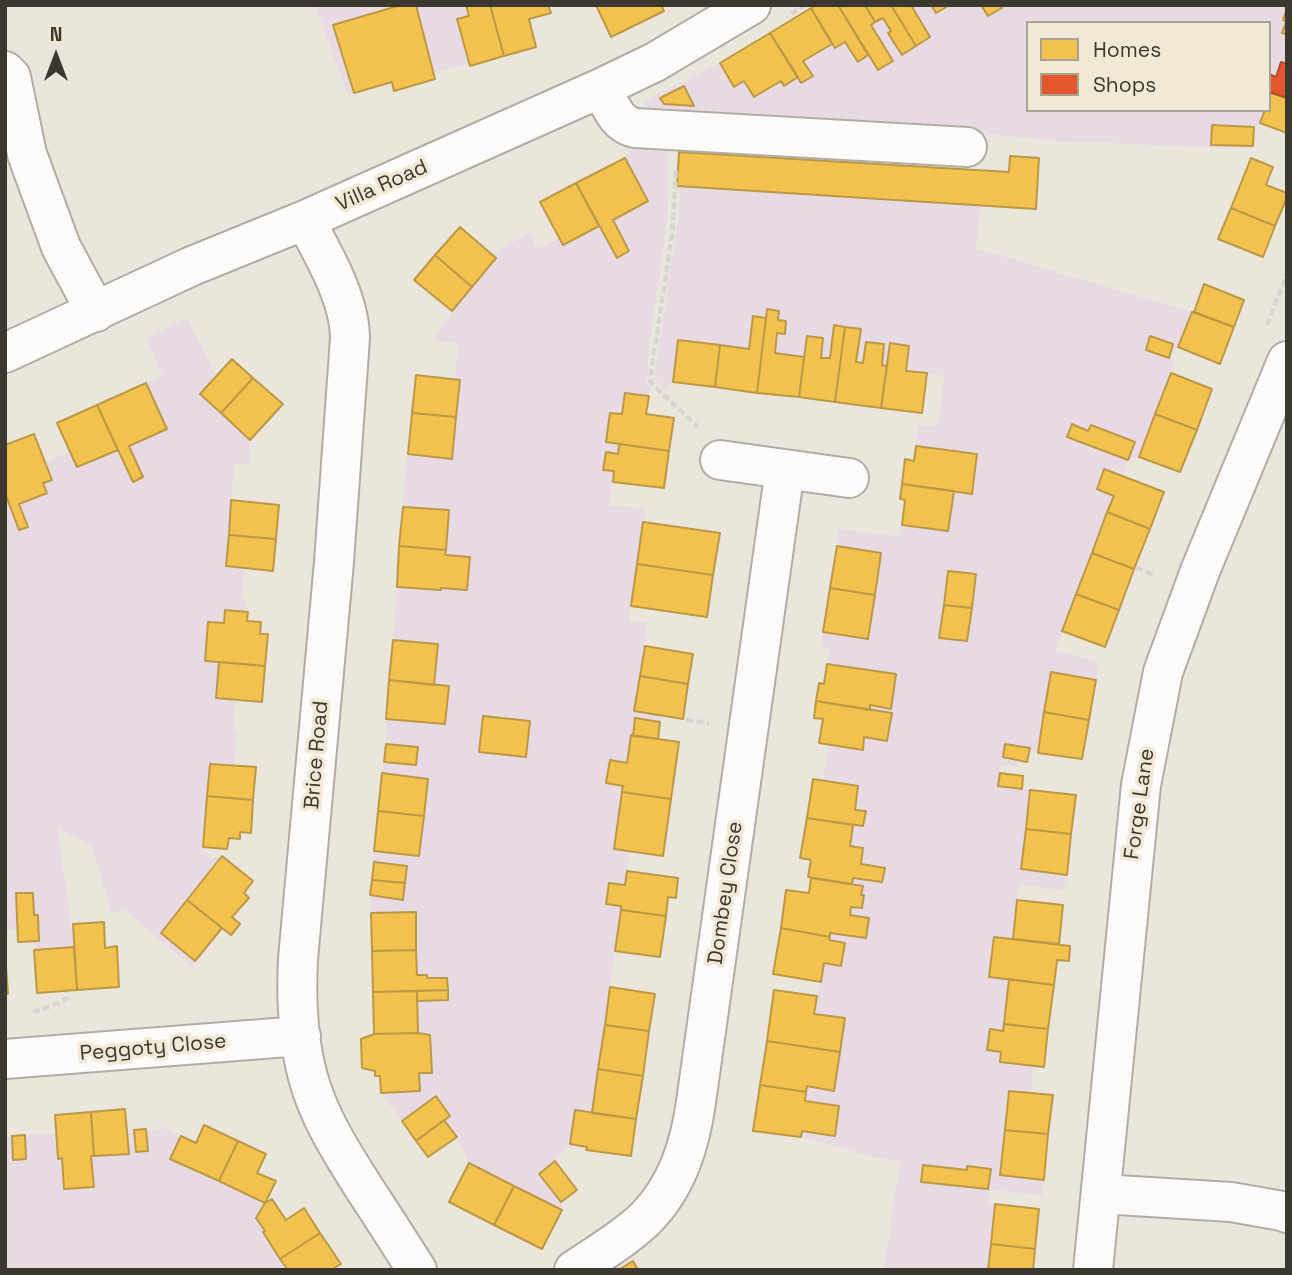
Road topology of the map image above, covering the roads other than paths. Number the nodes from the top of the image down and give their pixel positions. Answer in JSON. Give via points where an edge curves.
{"nodes":[{"id":1,"x":768,"y":12,"type":"edge"},
{"id":2,"x":5,"y":71,"type":"edge"},
{"id":3,"x":601,"y":88,"type":"junction"},
{"id":4,"x":967,"y":147,"type":"dead end"},
{"id":5,"x":304,"y":220,"type":"junction"},
{"id":6,"x":96,"y":312,"type":"junction"},
{"id":7,"x":5,"y":353,"type":"edge"},
{"id":8,"x":1287,"y":361,"type":"edge"},
{"id":9,"x":713,"y":447,"type":"road end"},
{"id":10,"x":785,"y":469,"type":"junction"},
{"id":11,"x":849,"y":478,"type":"dead end"},
{"id":12,"x":301,"y":1036,"type":"junction"},
{"id":13,"x":5,"y":1059,"type":"edge"},
{"id":14,"x":1101,"y":1194,"type":"junction"},
{"id":15,"x":1287,"y":1213,"type":"edge"},
{"id":16,"x":417,"y":1270,"type":"edge"},
{"id":17,"x":574,"y":1270,"type":"edge"},
{"id":18,"x":1093,"y":1270,"type":"edge"}],
"edges":[{"from":1,"to":3,"type":"street","name":"Villa Road"},
{"from":2,"to":6,"type":"street","via":[[11,77],[27,154],[61,247]]},
{"from":3,"to":4,"type":"street","via":[[628,127]]},
{"from":3,"to":5,"type":"street","name":"Villa Road"},
{"from":5,"to":6,"type":"street","name":"Villa Road","via":[[192,265]]},
{"from":5,"to":12,"type":"street","name":"Brice Road","via":[[339,289],[351,338],[298,959]]},
{"from":6,"to":7,"type":"street","name":"Villa Road"},
{"from":8,"to":14,"type":"street","name":"Forge Lane","via":[[1163,671],[1141,785]]},
{"from":9,"to":10,"type":"street"},
{"from":10,"to":11,"type":"street"},
{"from":10,"to":17,"type":"street","name":"Dombey Close","via":[[687,1147],[669,1189],[648,1215]]},
{"from":12,"to":13,"type":"street","name":"Peggoty Close"},
{"from":12,"to":16,"type":"street","name":"Brice Road","via":[[308,1077],[330,1132]]},
{"from":14,"to":15,"type":"street","via":[[1231,1202]]},
{"from":14,"to":18,"type":"street","name":"Forge Lane"}]}
